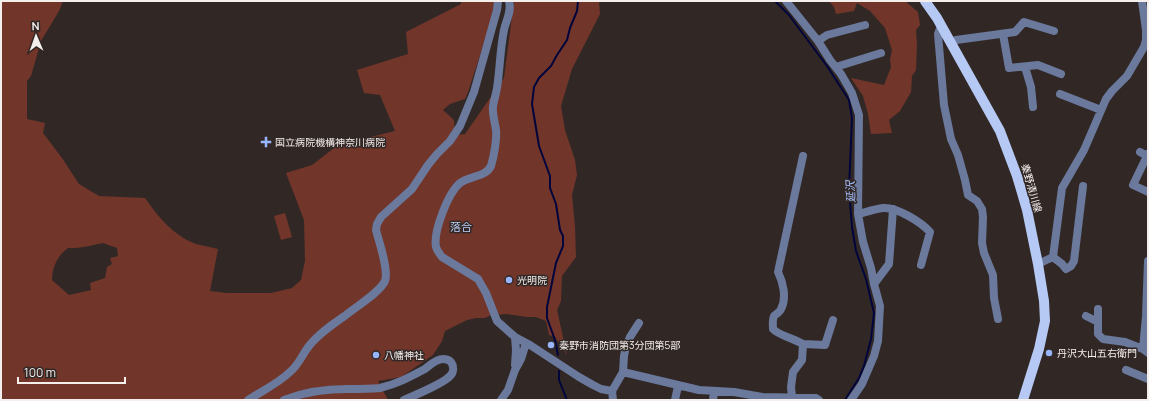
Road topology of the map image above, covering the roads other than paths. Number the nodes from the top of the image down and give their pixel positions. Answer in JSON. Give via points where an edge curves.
{"nodes":[{"id":1,"x":498,"y":1,"type":"edge"},
{"id":2,"x":509,"y":1,"type":"edge"},
{"id":3,"x":786,"y":1,"type":"edge"},
{"id":4,"x":925,"y":1,"type":"edge"},
{"id":5,"x":1144,"y":6,"type":"edge"},
{"id":6,"x":866,"y":25,"type":"dead end"},
{"id":7,"x":941,"y":26,"type":"junction"},
{"id":8,"x":1054,"y":31,"type":"dead end"},
{"id":9,"x":1003,"y":34,"type":"junction"},
{"id":10,"x":818,"y":41,"type":"junction"},
{"id":11,"x":952,"y":44,"type":"junction"},
{"id":12,"x":881,"y":53,"type":"dead end"},
{"id":13,"x":1025,"y":67,"type":"junction"},
{"id":14,"x":837,"y":69,"type":"junction"},
{"id":15,"x":1061,"y":74,"type":"dead end"},
{"id":16,"x":1060,"y":94,"type":"dead end"},
{"id":17,"x":1033,"y":107,"type":"dead end"},
{"id":18,"x":1101,"y":110,"type":"junction"},
{"id":19,"x":1145,"y":154,"type":"edge"},
{"id":20,"x":803,"y":156,"type":"dead end"},
{"id":21,"x":1083,"y":186,"type":"dead end"},
{"id":22,"x":1148,"y":192,"type":"edge"},
{"id":23,"x":892,"y":209,"type":"junction"},
{"id":24,"x":858,"y":214,"type":"junction"},
{"id":25,"x":1053,"y":256,"type":"junction"},
{"id":26,"x":1148,"y":261,"type":"edge"},
{"id":27,"x":1038,"y":264,"type":"junction"},
{"id":28,"x":921,"y":265,"type":"dead end"},
{"id":29,"x":874,"y":284,"type":"junction"},
{"id":30,"x":1098,"y":308,"type":"dead end"},
{"id":31,"x":1086,"y":316,"type":"dead end"},
{"id":32,"x":998,"y":319,"type":"dead end"},
{"id":33,"x":833,"y":320,"type":"dead end"},
{"id":34,"x":1098,"y":322,"type":"junction"},
{"id":35,"x":639,"y":323,"type":"dead end"},
{"id":36,"x":515,"y":338,"type":"junction"},
{"id":37,"x":526,"y":343,"type":"junction"},
{"id":38,"x":803,"y":344,"type":"junction"},
{"id":39,"x":1145,"y":351,"type":"edge"},
{"id":40,"x":515,"y":370,"type":"junction"},
{"id":41,"x":1126,"y":370,"type":"dead end"},
{"id":42,"x":623,"y":372,"type":"junction"},
{"id":43,"x":1148,"y":379,"type":"edge"},
{"id":44,"x":678,"y":386,"type":"junction"},
{"id":45,"x":612,"y":391,"type":"junction"},
{"id":46,"x":714,"y":391,"type":"junction"},
{"id":47,"x":788,"y":398,"type":"edge"},
{"id":48,"x":248,"y":400,"type":"edge"},
{"id":49,"x":284,"y":400,"type":"edge"},
{"id":50,"x":404,"y":400,"type":"edge"},
{"id":51,"x":501,"y":400,"type":"edge"},
{"id":52,"x":612,"y":400,"type":"edge"},
{"id":53,"x":675,"y":400,"type":"edge"},
{"id":54,"x":712,"y":400,"type":"edge"},
{"id":55,"x":820,"y":400,"type":"edge"},
{"id":56,"x":851,"y":400,"type":"edge"},
{"id":57,"x":1023,"y":400,"type":"edge"}],
"edges":[{"from":1,"to":48,"type":"street","via":[[474,92],[460,126],[412,189],[381,217],[377,224],[376,230],[385,267],[382,285],[322,333],[309,346],[291,372]]},
{"from":2,"to":36,"type":"street","via":[[493,106],[496,140],[490,167],[482,174],[462,182],[451,194],[440,221],[436,248],[442,257],[478,279],[496,321]]},
{"from":3,"to":10,"type":"street"},
{"from":4,"to":7,"type":"main road","name":"秦野清川線"},
{"from":5,"to":18,"type":"street","via":[[1144,47],[1128,76],[1112,91]]},
{"from":6,"to":10,"type":"street","via":[[848,33],[827,35]]},
{"from":7,"to":11,"type":"main road","name":"秦野清川線"},
{"from":7,"to":32,"type":"street","via":[[938,34],[944,105],[968,195],[982,209],[982,243],[993,275]]},
{"from":8,"to":9,"type":"street","via":[[1024,22],[1015,32]]},
{"from":9,"to":11,"type":"street","via":[[956,40]]},
{"from":9,"to":13,"type":"street","via":[[1009,68]]},
{"from":10,"to":14,"type":"street"},
{"from":11,"to":27,"type":"main road","name":"秦野清川線","via":[[1006,146],[1027,210]]},
{"from":12,"to":14,"type":"street","via":[[863,61],[839,66]]},
{"from":13,"to":15,"type":"street","via":[[1038,65]]},
{"from":13,"to":17,"type":"street"},
{"from":14,"to":24,"type":"street","via":[[852,93],[859,115]]},
{"from":16,"to":18,"type":"street"},
{"from":18,"to":25,"type":"street","via":[[1084,150],[1062,188]]},
{"from":19,"to":22,"type":"street","via":[[1133,185]]},
{"from":20,"to":38,"type":"street","via":[[778,272],[784,288],[783,300],[781,309],[774,317],[773,329]]},
{"from":21,"to":25,"type":"street","via":[[1074,261],[1066,269]]},
{"from":23,"to":24,"type":"street","via":[[883,208]]},
{"from":23,"to":28,"type":"street","via":[[921,224],[930,232]]},
{"from":23,"to":29,"type":"street","via":[[888,264]]},
{"from":24,"to":29,"type":"street"},
{"from":25,"to":27,"type":"street"},
{"from":26,"to":39,"type":"street"},
{"from":27,"to":57,"type":"main road","name":"秦野清川線","via":[[1045,321]]},
{"from":29,"to":56,"type":"street","via":[[880,306],[878,341],[864,379]]},
{"from":30,"to":34,"type":"street"},
{"from":31,"to":34,"type":"street"},
{"from":33,"to":38,"type":"street","via":[[833,331],[825,345]]},
{"from":34,"to":39,"type":"street","via":[[1098,334],[1103,339],[1125,342]]},
{"from":35,"to":42,"type":"street","via":[[626,346]]},
{"from":36,"to":37,"type":"street"},
{"from":36,"to":40,"type":"street"},
{"from":37,"to":40,"type":"street"},
{"from":37,"to":45,"type":"street","via":[[593,385]]},
{"from":38,"to":47,"type":"street","via":[[802,360],[793,372]]},
{"from":40,"to":51,"type":"street","via":[[508,390]]},
{"from":41,"to":43,"type":"street"},
{"from":42,"to":44,"type":"street"},
{"from":42,"to":45,"type":"street"},
{"from":44,"to":46,"type":"street"},
{"from":44,"to":53,"type":"street"},
{"from":45,"to":52,"type":"street"},
{"from":46,"to":47,"type":"street"},
{"from":46,"to":54,"type":"street"},
{"from":47,"to":55,"type":"street"},
{"from":49,"to":50,"type":"street","via":[[311,391],[394,385],[436,361],[448,359],[451,362],[453,369],[450,377]]}]}
